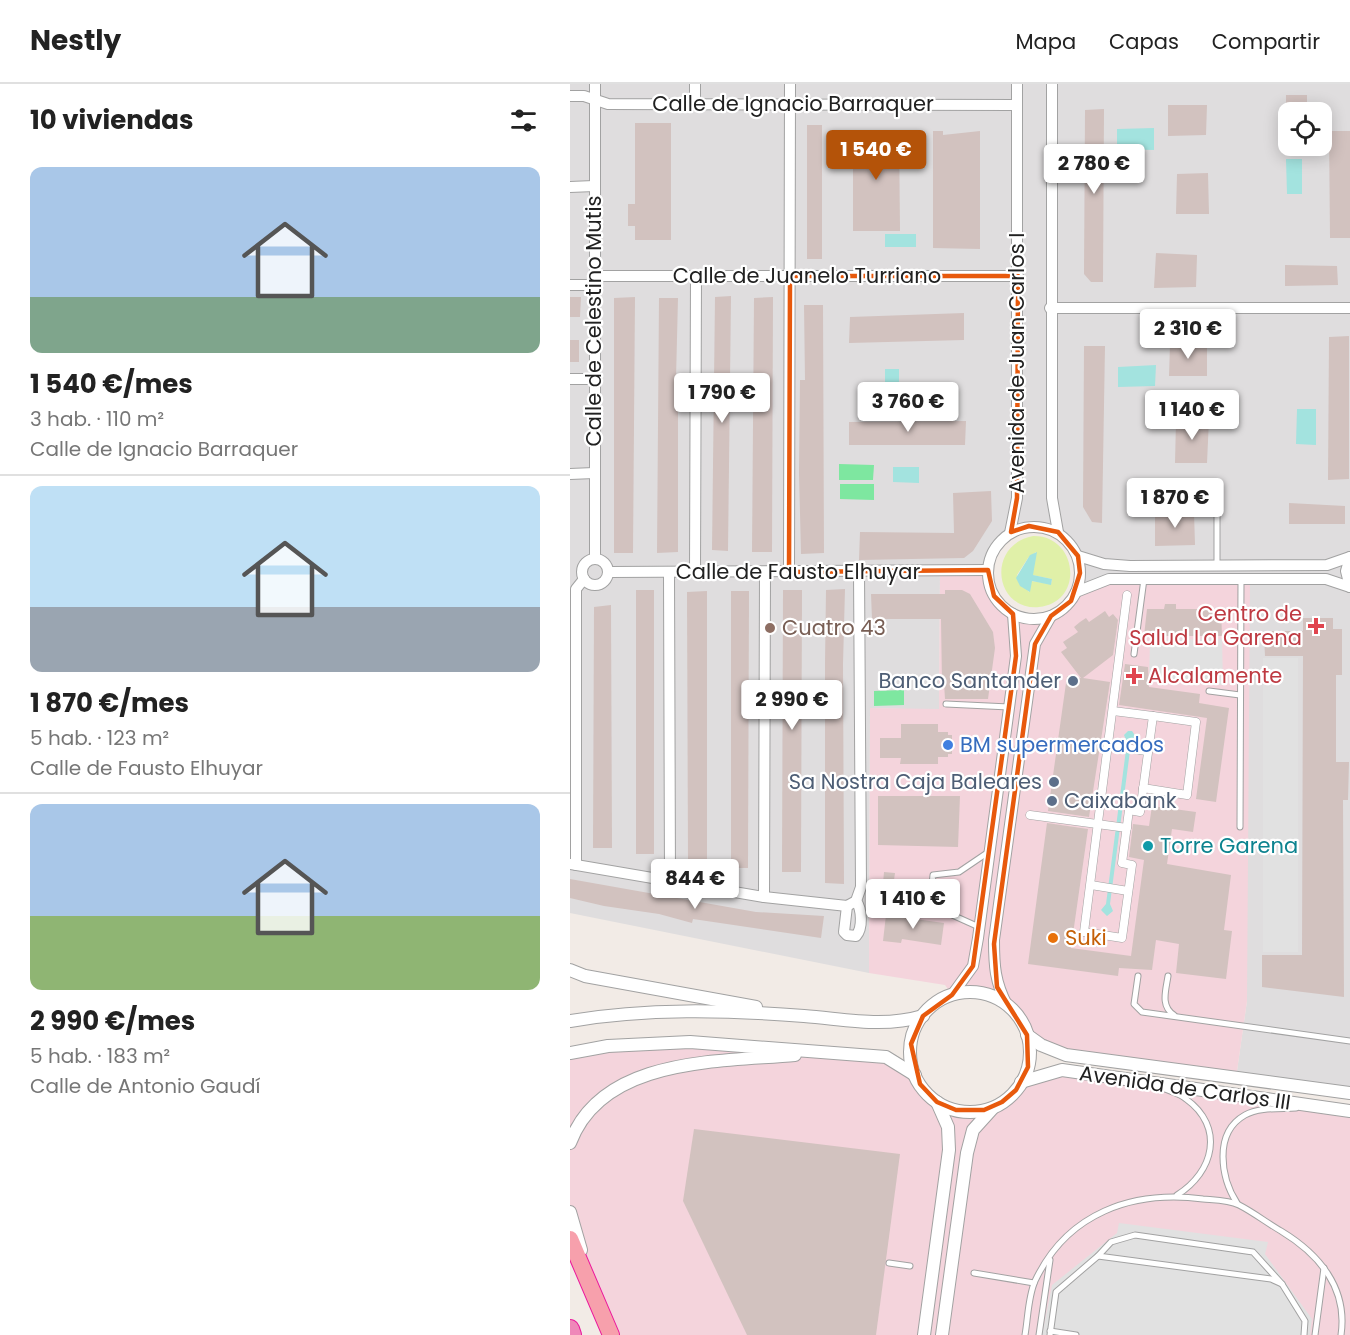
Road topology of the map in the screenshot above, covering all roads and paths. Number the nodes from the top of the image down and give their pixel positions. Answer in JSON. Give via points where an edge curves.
{"nodes":[{"id":1,"x":596,"y":84,"type":"edge"},
{"id":2,"x":694,"y":84,"type":"edge"},
{"id":3,"x":789,"y":84,"type":"edge"},
{"id":4,"x":1017,"y":84,"type":"edge"},
{"id":5,"x":1052,"y":84,"type":"edge"},
{"id":6,"x":570,"y":96,"type":"edge"},
{"id":7,"x":596,"y":99,"type":"junction"},
{"id":8,"x":789,"y":102,"type":"junction"},
{"id":9,"x":694,"y":103,"type":"junction"},
{"id":10,"x":1017,"y":105,"type":"junction"},
{"id":11,"x":594,"y":186,"type":"junction"},
{"id":12,"x":570,"y":187,"type":"edge"},
{"id":13,"x":696,"y":276,"type":"junction"},
{"id":14,"x":790,"y":276,"type":"junction"},
{"id":15,"x":1018,"y":276,"type":"junction"},
{"id":16,"x":595,"y":281,"type":"junction"},
{"id":17,"x":570,"y":285,"type":"edge"},
{"id":18,"x":1050,"y":308,"type":"junction"},
{"id":19,"x":1350,"y":308,"type":"edge"},
{"id":20,"x":570,"y":379,"type":"edge"},
{"id":21,"x":597,"y":379,"type":"junction"},
{"id":22,"x":594,"y":473,"type":"junction"},
{"id":23,"x":570,"y":474,"type":"edge"},
{"id":24,"x":1217,"y":511,"type":"dead end"},
{"id":25,"x":1058,"y":532,"type":"junction"},
{"id":26,"x":1010,"y":533,"type":"junction"},
{"id":27,"x":1078,"y":556,"type":"junction"},
{"id":28,"x":1350,"y":557,"type":"edge"},
{"id":29,"x":595,"y":559,"type":"junction"},
{"id":30,"x":1217,"y":566,"type":"junction"},
{"id":31,"x":988,"y":570,"type":"junction"},
{"id":32,"x":859,"y":571,"type":"junction"},
{"id":33,"x":609,"y":572,"type":"junction"},
{"id":34,"x":765,"y":572,"type":"junction"},
{"id":35,"x":789,"y":572,"type":"junction"},
{"id":36,"x":570,"y":573,"type":"edge"},
{"id":37,"x":669,"y":573,"type":"junction"},
{"id":38,"x":695,"y":573,"type":"junction"},
{"id":39,"x":583,"y":576,"type":"junction"},
{"id":40,"x":1144,"y":579,"type":"junction"},
{"id":41,"x":1241,"y":579,"type":"junction"},
{"id":42,"x":1350,"y":587,"type":"edge"},
{"id":43,"x":1076,"y":592,"type":"junction"},
{"id":44,"x":1127,"y":595,"type":"dead end"},
{"id":45,"x":1013,"y":614,"type":"junction"},
{"id":46,"x":1051,"y":616,"type":"junction"},
{"id":47,"x":1127,"y":645,"type":"dead end"},
{"id":48,"x":1135,"y":646,"type":"junction"},
{"id":49,"x":1134,"y":654,"type":"dead end"},
{"id":50,"x":572,"y":691,"type":"edge"},
{"id":51,"x":1209,"y":691,"type":"dead end"},
{"id":52,"x":1240,"y":695,"type":"junction"},
{"id":53,"x":946,"y":704,"type":"dead end"},
{"id":54,"x":1009,"y":707,"type":"junction"},
{"id":55,"x":1113,"y":711,"type":"junction"},
{"id":56,"x":1152,"y":716,"type":"junction"},
{"id":57,"x":1108,"y":746,"type":"junction"},
{"id":58,"x":1147,"y":751,"type":"junction"},
{"id":59,"x":1143,"y":788,"type":"junction"},
{"id":60,"x":1030,"y":815,"type":"dead end"},
{"id":61,"x":1099,"y":824,"type":"junction"},
{"id":62,"x":1240,"y":827,"type":"dead end"},
{"id":63,"x":1121,"y":828,"type":"junction"},
{"id":64,"x":989,"y":852,"type":"junction"},
{"id":65,"x":573,"y":865,"type":"edge"},
{"id":66,"x":670,"y":882,"type":"junction"},
{"id":67,"x":1091,"y":885,"type":"junction"},
{"id":68,"x":1128,"y":891,"type":"junction"},
{"id":69,"x":764,"y":897,"type":"junction"},
{"id":70,"x":980,"y":927,"type":"junction"},
{"id":71,"x":570,"y":970,"type":"edge"},
{"id":72,"x":1138,"y":976,"type":"dead end"},
{"id":73,"x":1168,"y":976,"type":"dead end"},
{"id":74,"x":952,"y":995,"type":"junction"},
{"id":75,"x":1007,"y":1005,"type":"junction"},
{"id":76,"x":804,"y":1016,"type":"junction"},
{"id":77,"x":923,"y":1016,"type":"junction"},
{"id":78,"x":1175,"y":1016,"type":"junction"},
{"id":79,"x":570,"y":1022,"type":"edge"},
{"id":80,"x":1027,"y":1035,"type":"junction"},
{"id":81,"x":1350,"y":1041,"type":"edge"},
{"id":82,"x":834,"y":1051,"type":"junction"},
{"id":83,"x":570,"y":1053,"type":"edge"},
{"id":84,"x":915,"y":1075,"type":"junction"},
{"id":85,"x":1147,"y":1081,"type":"junction"},
{"id":86,"x":1021,"y":1082,"type":"junction"},
{"id":87,"x":1350,"y":1093,"type":"edge"},
{"id":88,"x":937,"y":1102,"type":"junction"},
{"id":89,"x":994,"y":1107,"type":"junction"},
{"id":90,"x":1328,"y":1108,"type":"junction"},
{"id":91,"x":1350,"y":1111,"type":"edge"},
{"id":92,"x":570,"y":1143,"type":"edge"},
{"id":93,"x":1176,"y":1195,"type":"junction"},
{"id":94,"x":1237,"y":1203,"type":"junction"},
{"id":95,"x":570,"y":1212,"type":"edge"},
{"id":96,"x":570,"y":1239,"type":"edge"},
{"id":97,"x":1050,"y":1255,"type":"junction"},
{"id":98,"x":1098,"y":1256,"type":"junction"},
{"id":99,"x":889,"y":1263,"type":"dead end"},
{"id":100,"x":910,"y":1266,"type":"dead end"},
{"id":101,"x":1324,"y":1268,"type":"junction"},
{"id":102,"x":974,"y":1273,"type":"dead end"},
{"id":103,"x":1034,"y":1283,"type":"junction"},
{"id":104,"x":1282,"y":1284,"type":"junction"},
{"id":105,"x":594,"y":1294,"type":"junction"},
{"id":106,"x":570,"y":1329,"type":"edge"},
{"id":107,"x":1050,"y":1333,"type":"edge"},
{"id":108,"x":572,"y":1335,"type":"edge"},
{"id":109,"x":611,"y":1335,"type":"edge"},
{"id":110,"x":924,"y":1335,"type":"edge"},
{"id":111,"x":942,"y":1335,"type":"edge"},
{"id":112,"x":1025,"y":1335,"type":"edge"},
{"id":113,"x":1039,"y":1335,"type":"edge"},
{"id":114,"x":1076,"y":1335,"type":"edge"},
{"id":115,"x":1304,"y":1335,"type":"edge"},
{"id":116,"x":1316,"y":1335,"type":"edge"},
{"id":117,"x":1341,"y":1335,"type":"edge"}],
"edges":[{"from":1,"to":7,"type":"street","name":"Calle de Celestino Mutis"},
{"from":2,"to":9,"type":"street"},
{"from":3,"to":8,"type":"street"},
{"from":4,"to":10,"type":"street","name":"Avenida de Juan Carlos I"},
{"from":5,"to":18,"type":"street","name":"Avenida de Juan Carlos I"},
{"from":6,"to":7,"type":"street","name":"Calle de Ignacio Barraquer"},
{"from":7,"to":9,"type":"street","name":"Calle de Ignacio Barraquer","via":[[608,104]]},
{"from":7,"to":11,"type":"street","name":"Calle de Celestino Mutis"},
{"from":8,"to":9,"type":"street","name":"Calle de Ignacio Barraquer"},
{"from":8,"to":10,"type":"street","name":"Calle de Ignacio Barraquer"},
{"from":8,"to":14,"type":"street"},
{"from":10,"to":15,"type":"street","name":"Avenida de Juan Carlos I"},
{"from":11,"to":12,"type":"street"},
{"from":11,"to":16,"type":"street","name":"Calle de Celestino Mutis"},
{"from":13,"to":14,"type":"street","name":"Calle de Juanelo Turriano"},
{"from":13,"to":16,"type":"street","name":"Calle de Juanelo Turriano"},
{"from":13,"to":38,"type":"street"},
{"from":14,"to":15,"type":"street","name":"Calle de Juanelo Turriano"},
{"from":14,"to":35,"type":"street"},
{"from":15,"to":26,"type":"street","name":"Avenida de Juan Carlos I","via":[[1017,498]]},
{"from":16,"to":17,"type":"street","name":"Calle de Juanelo Turriano"},
{"from":16,"to":21,"type":"street","name":"Calle de Celestino Mutis"},
{"from":18,"to":19,"type":"street"},
{"from":18,"to":25,"type":"street","name":"Avenida de Juan Carlos I","via":[[1052,498]]},
{"from":20,"to":21,"type":"street"},
{"from":21,"to":22,"type":"street","name":"Calle de Celestino Mutis"},
{"from":22,"to":23,"type":"street"},
{"from":22,"to":29,"type":"street","name":"Calle de Celestino Mutis"},
{"from":24,"to":30,"type":"lane"},
{"from":25,"to":26,"type":"street","via":[[1029,526]]},
{"from":25,"to":27,"type":"street"},
{"from":26,"to":31,"type":"street","via":[[996,546]]},
{"from":27,"to":30,"type":"street","via":[[1111,566]]},
{"from":27,"to":43,"type":"street"},
{"from":28,"to":30,"type":"street","via":[[1327,565]]},
{"from":28,"to":42,"type":"street","via":[[1346,571]]},
{"from":29,"to":33,"type":"street","via":[[603,561]]},
{"from":29,"to":39,"type":"street","via":[[584,566]]},
{"from":31,"to":32,"type":"street","name":"Calle de Fausto Elhuyar"},
{"from":31,"to":45,"type":"street","via":[[994,596]]},
{"from":32,"to":35,"type":"street","name":"Calle de Fausto Elhuyar"},
{"from":32,"to":69,"type":"street","via":[[861,887],[851,903]]},
{"from":33,"to":37,"type":"street","name":"Calle de Fausto Elhuyar"},
{"from":33,"to":39,"type":"street","via":[[603,583],[597,585]]},
{"from":34,"to":35,"type":"street","name":"Calle de Fausto Elhuyar"},
{"from":34,"to":38,"type":"street","name":"Calle de Fausto Elhuyar"},
{"from":34,"to":69,"type":"street"},
{"from":36,"to":39,"type":"street"},
{"from":37,"to":38,"type":"street","name":"Calle de Fausto Elhuyar"},
{"from":37,"to":66,"type":"street"},
{"from":39,"to":50,"type":"street","via":[[576,589]]},
{"from":40,"to":41,"type":"street"},
{"from":40,"to":43,"type":"street","via":[[1109,579]]},
{"from":40,"to":48,"type":"lane"},
{"from":41,"to":42,"type":"street","via":[[1326,579]]},
{"from":41,"to":52,"type":"lane"},
{"from":43,"to":46,"type":"street","via":[[1064,609]]},
{"from":44,"to":55,"type":"street"},
{"from":45,"to":46,"type":"street","via":[[1032,619]]},
{"from":45,"to":54,"type":"street","via":[[1016,656]]},
{"from":46,"to":75,"type":"street","via":[[1035,644],[994,940],[993,969]]},
{"from":47,"to":48,"type":"lane"},
{"from":48,"to":49,"type":"lane"},
{"from":50,"to":65,"type":"street"},
{"from":51,"to":52,"type":"lane"},
{"from":52,"to":62,"type":"lane"},
{"from":53,"to":54,"type":"lane"},
{"from":54,"to":64,"type":"street"},
{"from":55,"to":56,"type":"street"},
{"from":55,"to":57,"type":"street"},
{"from":56,"to":58,"type":"street"},
{"from":56,"to":59,"type":"street","via":[[1196,722],[1187,795]]},
{"from":57,"to":58,"type":"street"},
{"from":57,"to":61,"type":"street"},
{"from":58,"to":59,"type":"street"},
{"from":59,"to":63,"type":"street","via":[[1140,812],[1129,810]]},
{"from":60,"to":61,"type":"street"},
{"from":61,"to":63,"type":"street"},
{"from":61,"to":67,"type":"street"},
{"from":63,"to":68,"type":"street","via":[[1122,863],[1132,865]]},
{"from":64,"to":70,"type":"street"},
{"from":64,"to":70,"type":"lane","via":[[959,872],[933,875],[930,892],[930,905]]},
{"from":65,"to":66,"type":"street"},
{"from":66,"to":69,"type":"street"},
{"from":67,"to":68,"type":"street"},
{"from":67,"to":68,"type":"street","via":[[1084,932],[1122,938]]},
{"from":70,"to":74,"type":"street","via":[[973,966]]},
{"from":71,"to":76,"type":"street"},
{"from":72,"to":78,"type":"lane","via":[[1134,1004],[1142,1012]]},
{"from":73,"to":78,"type":"lane","via":[[1164,1000]]},
{"from":74,"to":75,"type":"street","via":[[981,993]]},
{"from":74,"to":77,"type":"street"},
{"from":75,"to":80,"type":"street","via":[[1020,1018]]},
{"from":76,"to":77,"type":"street","via":[[888,1024]]},
{"from":76,"to":79,"type":"street","via":[[691,1011],[622,1014]]},
{"from":77,"to":84,"type":"street","via":[[911,1044]]},
{"from":78,"to":81,"type":"lane"},
{"from":80,"to":86,"type":"street","via":[[1029,1059]]},
{"from":80,"to":87,"type":"street","name":"Avenida de Carlos III","via":[[1066,1055]]},
{"from":82,"to":83,"type":"street","via":[[690,1042],[608,1046]]},
{"from":82,"to":84,"type":"street","via":[[886,1057]]},
{"from":82,"to":92,"type":"street","via":[[690,1065],[634,1079],[601,1098],[580,1120]]},
{"from":84,"to":88,"type":"street"},
{"from":85,"to":86,"type":"street","name":"Avenida de Carlos III","via":[[1062,1070]]},
{"from":85,"to":90,"type":"street","name":"Avenida de Carlos III"},
{"from":85,"to":93,"type":"lane","via":[[1186,1099],[1204,1117],[1208,1130],[1210,1151],[1204,1171],[1193,1185]]},
{"from":86,"to":89,"type":"street","via":[[1010,1097]]},
{"from":88,"to":89,"type":"street","via":[[965,1112]]},
{"from":88,"to":110,"type":"street","via":[[948,1127],[949,1150]]},
{"from":89,"to":111,"type":"street","via":[[973,1130],[967,1153]]},
{"from":90,"to":91,"type":"street","name":"Avenida de Carlos III"},
{"from":90,"to":94,"type":"lane","via":[[1270,1109],[1246,1113],[1236,1121],[1222,1153],[1226,1182]]},
{"from":93,"to":94,"type":"lane"},
{"from":93,"to":97,"type":"lane","via":[[1106,1209],[1077,1227]]},
{"from":94,"to":101,"type":"lane","via":[[1301,1243]]},
{"from":95,"to":105,"type":"street"},
{"from":96,"to":105,"type":"highway"},
{"from":97,"to":103,"type":"lane"},
{"from":97,"to":113,"type":"lane"},
{"from":98,"to":104,"type":"lane","via":[[1271,1279]]},
{"from":98,"to":104,"type":"lane","via":[[1111,1242],[1135,1234],[1244,1249],[1263,1261]]},
{"from":98,"to":107,"type":"lane","via":[[1056,1292]]},
{"from":99,"to":100,"type":"lane"},
{"from":101,"to":116,"type":"lane"},
{"from":101,"to":117,"type":"lane","via":[[1339,1293]]},
{"from":102,"to":103,"type":"lane"},
{"from":103,"to":112,"type":"lane"},
{"from":104,"to":115,"type":"lane","via":[[1305,1321]]},
{"from":105,"to":109,"type":"highway"},
{"from":106,"to":108,"type":"highway"},
{"from":107,"to":114,"type":"lane"}]}
